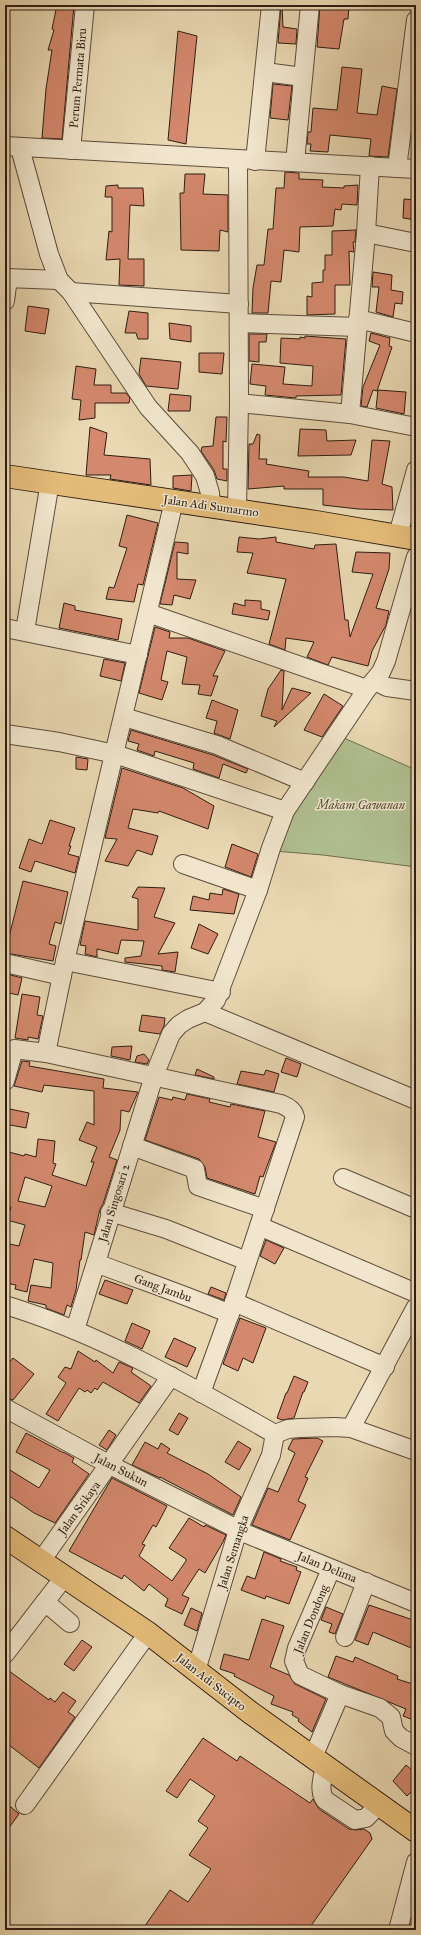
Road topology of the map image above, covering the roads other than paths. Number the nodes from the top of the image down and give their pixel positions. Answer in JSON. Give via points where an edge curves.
{"nodes":[{"id":1,"x":84,"y":5,"type":"edge"},
{"id":2,"x":272,"y":5,"type":"edge"},
{"id":3,"x":310,"y":5,"type":"edge"},
{"id":4,"x":416,"y":20,"type":"edge"},
{"id":5,"x":265,"y":72,"type":"junction"},
{"id":6,"x":303,"y":77,"type":"junction"},
{"id":7,"x":13,"y":147,"type":"edge"},
{"id":8,"x":71,"y":150,"type":"junction"},
{"id":9,"x":246,"y":160,"type":"junction"},
{"id":10,"x":295,"y":162,"type":"junction"},
{"id":11,"x":370,"y":166,"type":"junction"},
{"id":12,"x":397,"y":168,"type":"junction"},
{"id":13,"x":416,"y":169,"type":"edge"},
{"id":14,"x":366,"y":233,"type":"junction"},
{"id":15,"x":416,"y":243,"type":"edge"},
{"id":16,"x":7,"y":278,"type":"edge"},
{"id":17,"x":65,"y":286,"type":"junction"},
{"id":18,"x":5,"y":301,"type":"edge"},
{"id":19,"x":239,"y":304,"type":"junction"},
{"id":20,"x":238,"y":322,"type":"junction"},
{"id":21,"x":358,"y":323,"type":"junction"},
{"id":22,"x":416,"y":333,"type":"edge"},
{"id":23,"x":239,"y":403,"type":"junction"},
{"id":24,"x":350,"y":414,"type":"junction"},
{"id":25,"x":416,"y":427,"type":"edge"},
{"id":26,"x":416,"y":470,"type":"edge"},
{"id":27,"x":5,"y":476,"type":"edge"},
{"id":28,"x":50,"y":482,"type":"junction"},
{"id":29,"x":174,"y":501,"type":"junction"},
{"id":30,"x":211,"y":507,"type":"junction"},
{"id":31,"x":237,"y":510,"type":"junction"},
{"id":32,"x":407,"y":537,"type":"edge"},
{"id":33,"x":416,"y":557,"type":"edge"},
{"id":34,"x":148,"y":613,"type":"junction"},
{"id":35,"x":5,"y":628,"type":"edge"},
{"id":36,"x":25,"y":631,"type":"junction"},
{"id":37,"x":138,"y":655,"type":"junction"},
{"id":38,"x":371,"y":685,"type":"junction"},
{"id":39,"x":416,"y":691,"type":"edge"},
{"id":40,"x":124,"y":717,"type":"junction"},
{"id":41,"x":5,"y":734,"type":"edge"},
{"id":42,"x":115,"y":754,"type":"junction"},
{"id":43,"x":305,"y":782,"type":"junction"},
{"id":44,"x":285,"y":811,"type":"junction"},
{"id":45,"x":183,"y":864,"type":"dead end"},
{"id":46,"x":258,"y":890,"type":"junction"},
{"id":47,"x":5,"y":963,"type":"edge"},
{"id":48,"x":63,"y":968,"type":"junction"},
{"id":49,"x":221,"y":992,"type":"junction"},
{"id":50,"x":205,"y":1012,"type":"junction"},
{"id":51,"x":9,"y":1048,"type":"edge"},
{"id":52,"x":46,"y":1053,"type":"junction"},
{"id":53,"x":154,"y":1076,"type":"junction"},
{"id":54,"x":5,"y":1081,"type":"edge"},
{"id":55,"x":416,"y":1100,"type":"edge"},
{"id":56,"x":132,"y":1146,"type":"junction"},
{"id":57,"x":343,"y":1178,"type":"dead end"},
{"id":58,"x":416,"y":1209,"type":"edge"},
{"id":59,"x":110,"y":1212,"type":"junction"},
{"id":60,"x":262,"y":1218,"type":"junction"},
{"id":61,"x":246,"y":1261,"type":"junction"},
{"id":62,"x":96,"y":1263,"type":"junction"},
{"id":63,"x":416,"y":1294,"type":"edge"},
{"id":64,"x":5,"y":1305,"type":"edge"},
{"id":65,"x":416,"y":1307,"type":"edge"},
{"id":66,"x":232,"y":1308,"type":"junction"},
{"id":67,"x":76,"y":1330,"type":"junction"},
{"id":68,"x":385,"y":1367,"type":"junction"},
{"id":69,"x":171,"y":1376,"type":"junction"},
{"id":70,"x":202,"y":1393,"type":"junction"},
{"id":71,"x":5,"y":1408,"type":"edge"},
{"id":72,"x":351,"y":1428,"type":"junction"},
{"id":73,"x":275,"y":1434,"type":"junction"},
{"id":74,"x":416,"y":1451,"type":"edge"},
{"id":75,"x":110,"y":1465,"type":"junction"},
{"id":76,"x":238,"y":1530,"type":"junction"},
{"id":77,"x":5,"y":1537,"type":"edge"},
{"id":78,"x":41,"y":1561,"type":"junction"},
{"id":79,"x":331,"y":1569,"type":"junction"},
{"id":80,"x":65,"y":1576,"type":"junction"},
{"id":81,"x":366,"y":1582,"type":"junction"},
{"id":82,"x":45,"y":1602,"type":"junction"},
{"id":83,"x":416,"y":1603,"type":"edge"},
{"id":84,"x":70,"y":1623,"type":"dead end"},
{"id":85,"x":148,"y":1633,"type":"junction"},
{"id":86,"x":345,"y":1636,"type":"dead end"},
{"id":87,"x":5,"y":1654,"type":"edge"},
{"id":88,"x":196,"y":1671,"type":"junction"},
{"id":89,"x":340,"y":1694,"type":"junction"},
{"id":90,"x":416,"y":1746,"type":"edge"},
{"id":91,"x":319,"y":1761,"type":"junction"},
{"id":92,"x":25,"y":1805,"type":"dead end"},
{"id":93,"x":416,"y":1831,"type":"edge"},
{"id":94,"x":416,"y":1862,"type":"edge"},
{"id":95,"x":398,"y":1930,"type":"edge"}],
"edges":[{"from":1,"to":8,"type":"street","name":"Perum Permata Biru"},
{"from":2,"to":5,"type":"street"},
{"from":3,"to":6,"type":"street"},
{"from":4,"to":12,"type":"street"},
{"from":5,"to":6,"type":"street"},
{"from":5,"to":9,"type":"street"},
{"from":6,"to":10,"type":"street"},
{"from":7,"to":8,"type":"street"},
{"from":7,"to":17,"type":"street","via":[[49,254]]},
{"from":8,"to":9,"type":"street"},
{"from":9,"to":10,"type":"street"},
{"from":9,"to":19,"type":"street"},
{"from":10,"to":11,"type":"street"},
{"from":11,"to":12,"type":"street"},
{"from":11,"to":14,"type":"street"},
{"from":12,"to":13,"type":"street"},
{"from":14,"to":15,"type":"street"},
{"from":14,"to":21,"type":"street"},
{"from":16,"to":17,"type":"street"},
{"from":16,"to":18,"type":"street"},
{"from":17,"to":19,"type":"street"},
{"from":17,"to":30,"type":"street","via":[[148,407],[190,453],[205,476]]},
{"from":19,"to":20,"type":"street"},
{"from":20,"to":21,"type":"street"},
{"from":20,"to":23,"type":"street"},
{"from":21,"to":22,"type":"street"},
{"from":21,"to":24,"type":"street"},
{"from":23,"to":24,"type":"street"},
{"from":23,"to":31,"type":"street"},
{"from":24,"to":25,"type":"street"},
{"from":26,"to":32,"type":"street"},
{"from":27,"to":28,"type":"main road","name":"Jalan Adi Sumarmo"},
{"from":28,"to":29,"type":"main road","name":"Jalan Adi Sumarmo"},
{"from":28,"to":36,"type":"street"},
{"from":29,"to":30,"type":"main road","name":"Jalan Adi Sumarmo"},
{"from":29,"to":34,"type":"street"},
{"from":30,"to":31,"type":"main road","name":"Jalan Adi Sumarmo"},
{"from":31,"to":32,"type":"main road","name":"Jalan Adi Sumarmo"},
{"from":33,"to":38,"type":"street","via":[[386,661]]},
{"from":34,"to":37,"type":"street"},
{"from":34,"to":38,"type":"street"},
{"from":35,"to":36,"type":"street"},
{"from":36,"to":37,"type":"street"},
{"from":37,"to":40,"type":"street"},
{"from":38,"to":39,"type":"street"},
{"from":38,"to":43,"type":"street"},
{"from":40,"to":42,"type":"street"},
{"from":40,"to":43,"type":"street","via":[[217,745]]},
{"from":41,"to":42,"type":"street"},
{"from":42,"to":44,"type":"street"},
{"from":42,"to":48,"type":"street"},
{"from":43,"to":44,"type":"street"},
{"from":44,"to":46,"type":"street"},
{"from":45,"to":46,"type":"street"},
{"from":46,"to":49,"type":"street"},
{"from":47,"to":48,"type":"street"},
{"from":48,"to":49,"type":"street"},
{"from":48,"to":52,"type":"street"},
{"from":49,"to":50,"type":"street","via":[[212,1008]]},
{"from":50,"to":53,"type":"street","name":"Jalan Singosari 2","via":[[188,1019],[171,1034]]},
{"from":50,"to":55,"type":"street"},
{"from":51,"to":52,"type":"street"},
{"from":51,"to":54,"type":"street"},
{"from":52,"to":53,"type":"street"},
{"from":53,"to":56,"type":"street","name":"Jalan Singosari 2"},
{"from":53,"to":60,"type":"street","via":[[281,1104],[291,1109],[295,1117]]},
{"from":56,"to":59,"type":"street","name":"Jalan Singosari 2"},
{"from":56,"to":60,"type":"street","via":[[195,1169],[198,1186]]},
{"from":57,"to":58,"type":"street"},
{"from":59,"to":61,"type":"street","via":[[166,1229]]},
{"from":59,"to":62,"type":"street","name":"Jalan Singosari 2"},
{"from":60,"to":61,"type":"street"},
{"from":60,"to":63,"type":"street"},
{"from":61,"to":66,"type":"street"},
{"from":62,"to":66,"type":"street","name":"Gang Jambu","via":[[168,1290]]},
{"from":62,"to":67,"type":"street","name":"Jalan Singosari 2"},
{"from":64,"to":67,"type":"street"},
{"from":65,"to":68,"type":"street"},
{"from":66,"to":68,"type":"street","name":"Gang Jambu"},
{"from":66,"to":70,"type":"street"},
{"from":67,"to":69,"type":"street"},
{"from":68,"to":72,"type":"street"},
{"from":69,"to":70,"type":"street"},
{"from":69,"to":75,"type":"street","name":"Jalan Srikaya"},
{"from":70,"to":73,"type":"street"},
{"from":71,"to":75,"type":"street","name":"Jalan Sukun"},
{"from":72,"to":73,"type":"street","via":[[300,1428]]},
{"from":72,"to":74,"type":"street"},
{"from":73,"to":76,"type":"street","name":"Jalan Semangka","via":[[271,1455]]},
{"from":75,"to":76,"type":"street","name":"Jalan Sukun"},
{"from":75,"to":78,"type":"street","name":"Jalan Srikaya"},
{"from":76,"to":79,"type":"street","name":"Jalan Delima"},
{"from":76,"to":88,"type":"street","name":"Jalan Semangka"},
{"from":77,"to":78,"type":"main road","name":"Jalan Adi Sucipto"},
{"from":78,"to":80,"type":"main road","name":"Jalan Adi Sucipto"},
{"from":79,"to":81,"type":"street","name":"Jalan Delima"},
{"from":79,"to":89,"type":"street","name":"Jalan Dondong","via":[[297,1648],[294,1661],[300,1675]]},
{"from":80,"to":82,"type":"street"},
{"from":80,"to":85,"type":"main road","name":"Jalan Adi Sucipto"},
{"from":81,"to":83,"type":"street","name":"Jalan Delima"},
{"from":81,"to":86,"type":"street"},
{"from":82,"to":84,"type":"street"},
{"from":82,"to":87,"type":"street"},
{"from":85,"to":88,"type":"main road","name":"Jalan Adi Sucipto"},
{"from":85,"to":92,"type":"street"},
{"from":88,"to":91,"type":"main road","name":"Jalan Adi Sucipto"},
{"from":89,"to":90,"type":"street","name":"Jalan Dondong","via":[[391,1716],[394,1731]]},
{"from":89,"to":91,"type":"street"},
{"from":91,"to":93,"type":"main road","name":"Jalan Adi Sucipto"},
{"from":94,"to":95,"type":"street"}]}
